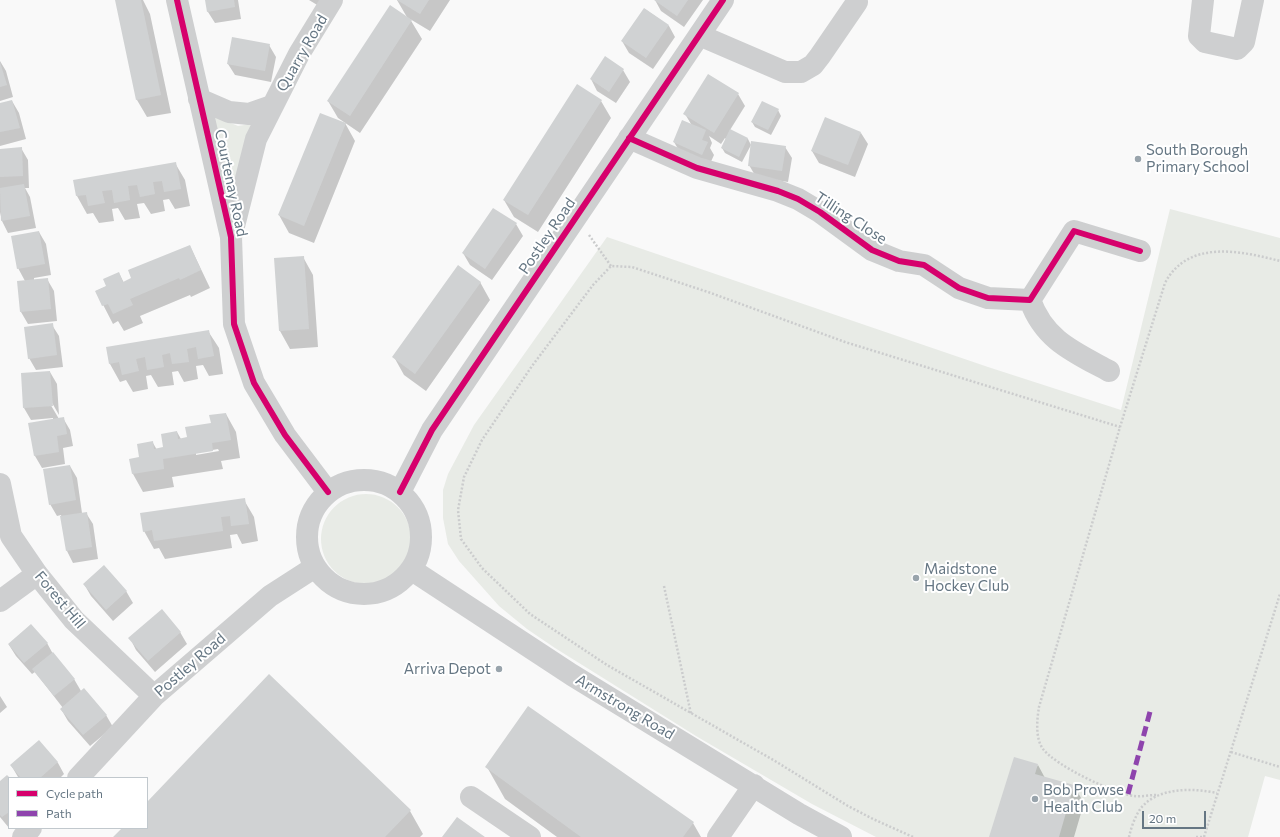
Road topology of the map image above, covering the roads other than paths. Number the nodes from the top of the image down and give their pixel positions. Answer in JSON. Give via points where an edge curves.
{"nodes":[{"id":1,"x":177,"y":0,"type":"edge"},
{"id":2,"x":332,"y":0,"type":"edge"},
{"id":3,"x":723,"y":0,"type":"edge"},
{"id":4,"x":1203,"y":0,"type":"edge"},
{"id":5,"x":1252,"y":0,"type":"edge"},
{"id":6,"x":857,"y":2,"type":"dead end"},
{"id":7,"x":699,"y":35,"type":"junction"},
{"id":8,"x":199,"y":99,"type":"junction"},
{"id":9,"x":272,"y":106,"type":"junction"},
{"id":10,"x":629,"y":138,"type":"junction"},
{"id":11,"x":231,"y":237,"type":"junction"},
{"id":12,"x":1140,"y":251,"type":"dead end"},
{"id":13,"x":1030,"y":300,"type":"junction"},
{"id":14,"x":1109,"y":371,"type":"dead end"},
{"id":15,"x":0,"y":484,"type":"edge"},
{"id":16,"x":328,"y":492,"type":"junction"},
{"id":17,"x":400,"y":492,"type":"junction"},
{"id":18,"x":315,"y":567,"type":"junction"},
{"id":19,"x":412,"y":570,"type":"junction"},
{"id":20,"x":37,"y":574,"type":"junction"},
{"id":21,"x":0,"y":601,"type":"edge"},
{"id":22,"x":154,"y":696,"type":"junction"},
{"id":23,"x":79,"y":777,"type":"edge"},
{"id":24,"x":754,"y":785,"type":"junction"},
{"id":25,"x":471,"y":797,"type":"dead end"},
{"id":26,"x":30,"y":829,"type":"edge"},
{"id":27,"x":23,"y":837,"type":"edge"},
{"id":28,"x":530,"y":837,"type":"edge"},
{"id":29,"x":718,"y":837,"type":"edge"},
{"id":30,"x":841,"y":837,"type":"edge"}],
"edges":[{"from":1,"to":8,"type":"street","name":"Courtenay Road"},
{"from":2,"to":9,"type":"street","name":"Quarry Road","via":[[299,54]]},
{"from":3,"to":7,"type":"street","name":"Postley Road"},
{"from":4,"to":5,"type":"street","via":[[1199,36],[1205,42],[1237,49],[1244,42]]},
{"from":6,"to":7,"type":"street","via":[[813,65],[801,72],[785,72]]},
{"from":7,"to":10,"type":"street","name":"Postley Road"},
{"from":8,"to":9,"type":"street","name":"Quarry Road","via":[[229,112],[248,114]]},
{"from":8,"to":11,"type":"street","name":"Courtenay Road"},
{"from":9,"to":11,"type":"street","name":"Quarry Road","via":[[256,138]]},
{"from":10,"to":13,"type":"street","name":"Tilling Close","via":[[697,168],[778,191],[798,200],[820,212],[872,250],[899,261],[924,265],[959,288],[988,298]]},
{"from":10,"to":17,"type":"street","name":"Postley Road","via":[[432,430]]},
{"from":11,"to":16,"type":"street","name":"Courtenay Road","via":[[234,324],[254,383],[285,435]]},
{"from":12,"to":13,"type":"street","via":[[1074,231]]},
{"from":13,"to":14,"type":"street","via":[[1035,315],[1046,331],[1069,349]]},
{"from":15,"to":20,"type":"street","name":"Forest Hill","via":[[11,536]]},
{"from":16,"to":17,"type":"street","via":[[355,480],[378,481]]},
{"from":16,"to":18,"type":"street","via":[[314,509],[306,538]]},
{"from":17,"to":19,"type":"street","via":[[416,510],[423,536]]},
{"from":18,"to":19,"type":"street","via":[[337,588],[361,595],[386,591]]},
{"from":18,"to":22,"type":"street","name":"Postley Road","via":[[270,596]]},
{"from":19,"to":24,"type":"street","name":"Armstrong Road","via":[[572,675]]},
{"from":20,"to":21,"type":"street"},
{"from":20,"to":22,"type":"street","name":"Forest Hill","via":[[74,620]]},
{"from":22,"to":23,"type":"street","name":"Postley Road"},
{"from":24,"to":29,"type":"street"},
{"from":24,"to":30,"type":"street","name":"Armstrong Road"},
{"from":25,"to":28,"type":"street"},
{"from":26,"to":27,"type":"street"}]}
